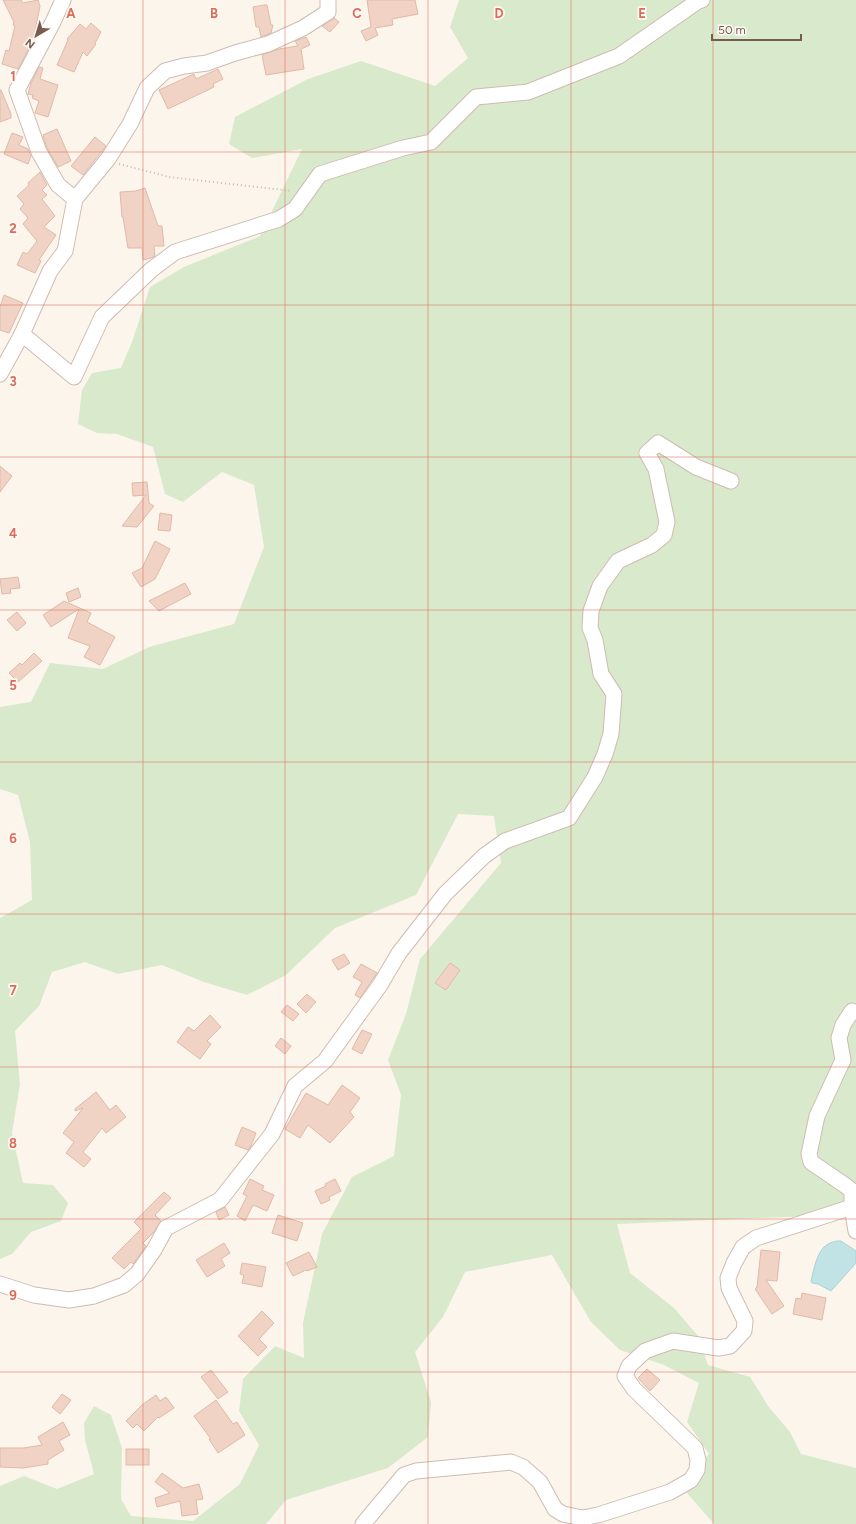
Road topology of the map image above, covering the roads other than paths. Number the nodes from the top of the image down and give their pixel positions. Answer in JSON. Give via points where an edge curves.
{"nodes":[{"id":1,"x":63,"y":0,"type":"edge"},
{"id":2,"x":328,"y":0,"type":"edge"},
{"id":3,"x":702,"y":0,"type":"edge"},
{"id":4,"x":75,"y":199,"type":"junction"},
{"id":5,"x":22,"y":334,"type":"junction"},
{"id":6,"x":0,"y":374,"type":"edge"},
{"id":7,"x":731,"y":481,"type":"dead end"},
{"id":8,"x":852,"y":1011,"type":"dead end"},
{"id":9,"x":852,"y":1207,"type":"junction"},
{"id":10,"x":856,"y":1232,"type":"edge"},
{"id":11,"x":0,"y":1284,"type":"edge"},
{"id":12,"x":363,"y":1524,"type":"edge"}],
"edges":[{"from":1,"to":4,"type":"street","via":[[17,90],[39,152],[58,185]]},
{"from":2,"to":4,"type":"street","via":[[328,12],[303,28],[268,44],[207,63],[165,71],[147,88],[130,124],[108,159]]},
{"from":3,"to":5,"type":"street","via":[[619,56],[528,92],[476,97],[431,142],[320,174],[295,209],[279,219],[174,252],[151,270],[102,317],[74,377]]},
{"from":4,"to":5,"type":"street","via":[[65,251],[50,271]]},
{"from":5,"to":6,"type":"street"},
{"from":7,"to":11,"type":"street","via":[[696,467],[658,443],[647,453],[656,469],[667,522],[664,535],[652,545],[618,561],[600,586],[591,611],[590,628],[595,640],[600,674],[614,694],[611,734],[595,777],[569,818],[505,840],[484,856],[445,894],[399,953],[380,986],[325,1061],[295,1086],[272,1134],[220,1200],[166,1228],[141,1268],[124,1285],[94,1296],[70,1300],[34,1295]]},
{"from":8,"to":9,"type":"street","via":[[839,1038],[843,1060],[817,1116],[809,1154],[811,1162],[852,1191]]},
{"from":9,"to":10,"type":"street"},
{"from":9,"to":12,"type":"street","via":[[756,1238],[743,1247],[734,1262],[728,1283],[745,1321],[744,1331],[730,1346],[718,1348],[674,1340],[645,1350],[629,1366],[625,1376],[634,1389],[695,1448],[698,1470],[691,1480],[670,1492],[582,1518],[563,1514],[555,1509],[540,1482],[523,1467],[511,1462],[416,1471],[404,1475]]}]}
